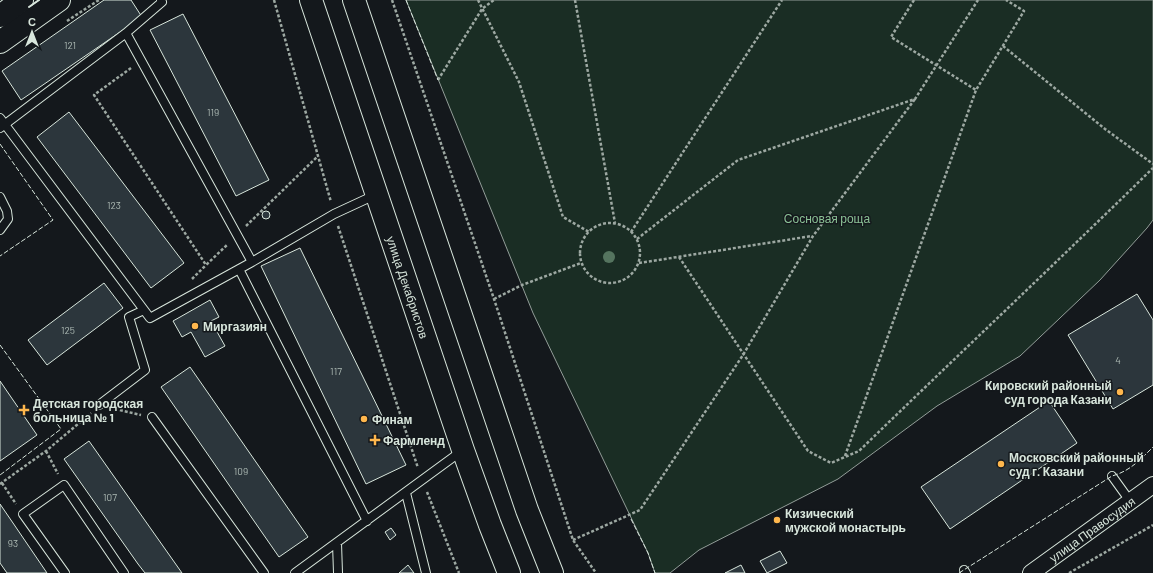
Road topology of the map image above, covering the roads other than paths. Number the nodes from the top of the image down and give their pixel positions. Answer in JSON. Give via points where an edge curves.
{"nodes":[{"id":1,"x":22,"y":0,"type":"edge"},
{"id":2,"x":60,"y":0,"type":"edge"},
{"id":3,"x":161,"y":0,"type":"edge"},
{"id":4,"x":311,"y":0,"type":"edge"},
{"id":5,"x":354,"y":0,"type":"edge"},
{"id":6,"x":0,"y":16,"type":"edge"},
{"id":7,"x":126,"y":33,"type":"junction"},
{"id":8,"x":0,"y":42,"type":"edge"},
{"id":9,"x":2,"y":123,"type":"edge"},
{"id":10,"x":377,"y":195,"type":"junction"},
{"id":11,"x":0,"y":197,"type":"edge"},
{"id":12,"x":0,"y":230,"type":"edge"},
{"id":13,"x":252,"y":262,"type":"junction"},
{"id":14,"x":239,"y":269,"type":"junction"},
{"id":15,"x":144,"y":310,"type":"junction"},
{"id":16,"x":99,"y":405,"type":"road end"},
{"id":17,"x":152,"y":418,"type":"road end"},
{"id":18,"x":463,"y":450,"type":"junction"},
{"id":19,"x":1112,"y":476,"type":"dead end"},
{"id":20,"x":1153,"y":485,"type":"edge"},
{"id":21,"x":406,"y":493,"type":"junction"},
{"id":22,"x":1130,"y":501,"type":"junction"},
{"id":23,"x":367,"y":521,"type":"junction"},
{"id":24,"x":337,"y":543,"type":"junction"},
{"id":25,"x":65,"y":573,"type":"edge"},
{"id":26,"x":124,"y":573,"type":"edge"},
{"id":27,"x":264,"y":573,"type":"edge"},
{"id":28,"x":295,"y":573,"type":"edge"},
{"id":29,"x":338,"y":573,"type":"edge"},
{"id":30,"x":426,"y":573,"type":"edge"},
{"id":31,"x":509,"y":573,"type":"edge"},
{"id":32,"x":552,"y":573,"type":"edge"},
{"id":33,"x":1031,"y":573,"type":"edge"}],
"edges":[{"from":1,"to":6,"type":"main road"},
{"from":2,"to":8,"type":"main road"},
{"from":3,"to":7,"type":"lane","via":[[162,2]]},
{"from":4,"to":10,"type":"main road","name":"улица Декабристов"},
{"from":5,"to":32,"type":"main road","via":[[524,502]]},
{"from":7,"to":9,"type":"lane"},
{"from":7,"to":13,"type":"lane"},
{"from":9,"to":15,"type":"lane"},
{"from":10,"to":13,"type":"lane","via":[[334,214]]},
{"from":10,"to":18,"type":"main road","name":"улица Декабристов"},
{"from":11,"to":12,"type":"lane","via":[[8,219]]},
{"from":13,"to":14,"type":"lane"},
{"from":14,"to":15,"type":"lane","via":[[150,318]]},
{"from":14,"to":23,"type":"lane"},
{"from":15,"to":16,"type":"lane","via":[[129,317],[145,370]]},
{"from":17,"to":27,"type":"lane"},
{"from":18,"to":21,"type":"lane"},
{"from":18,"to":31,"type":"main road","name":"улица Декабристов"},
{"from":19,"to":22,"type":"lane"},
{"from":20,"to":22,"type":"street","name":"улица Правосудия"},
{"from":21,"to":23,"type":"lane"},
{"from":21,"to":30,"type":"lane"},
{"from":22,"to":33,"type":"street","name":"улица Правосудия"},
{"from":23,"to":24,"type":"lane"},
{"from":24,"to":28,"type":"lane"},
{"from":24,"to":29,"type":"lane"},
{"from":25,"to":26,"type":"lane","via":[[23,514],[64,485]]}]}
